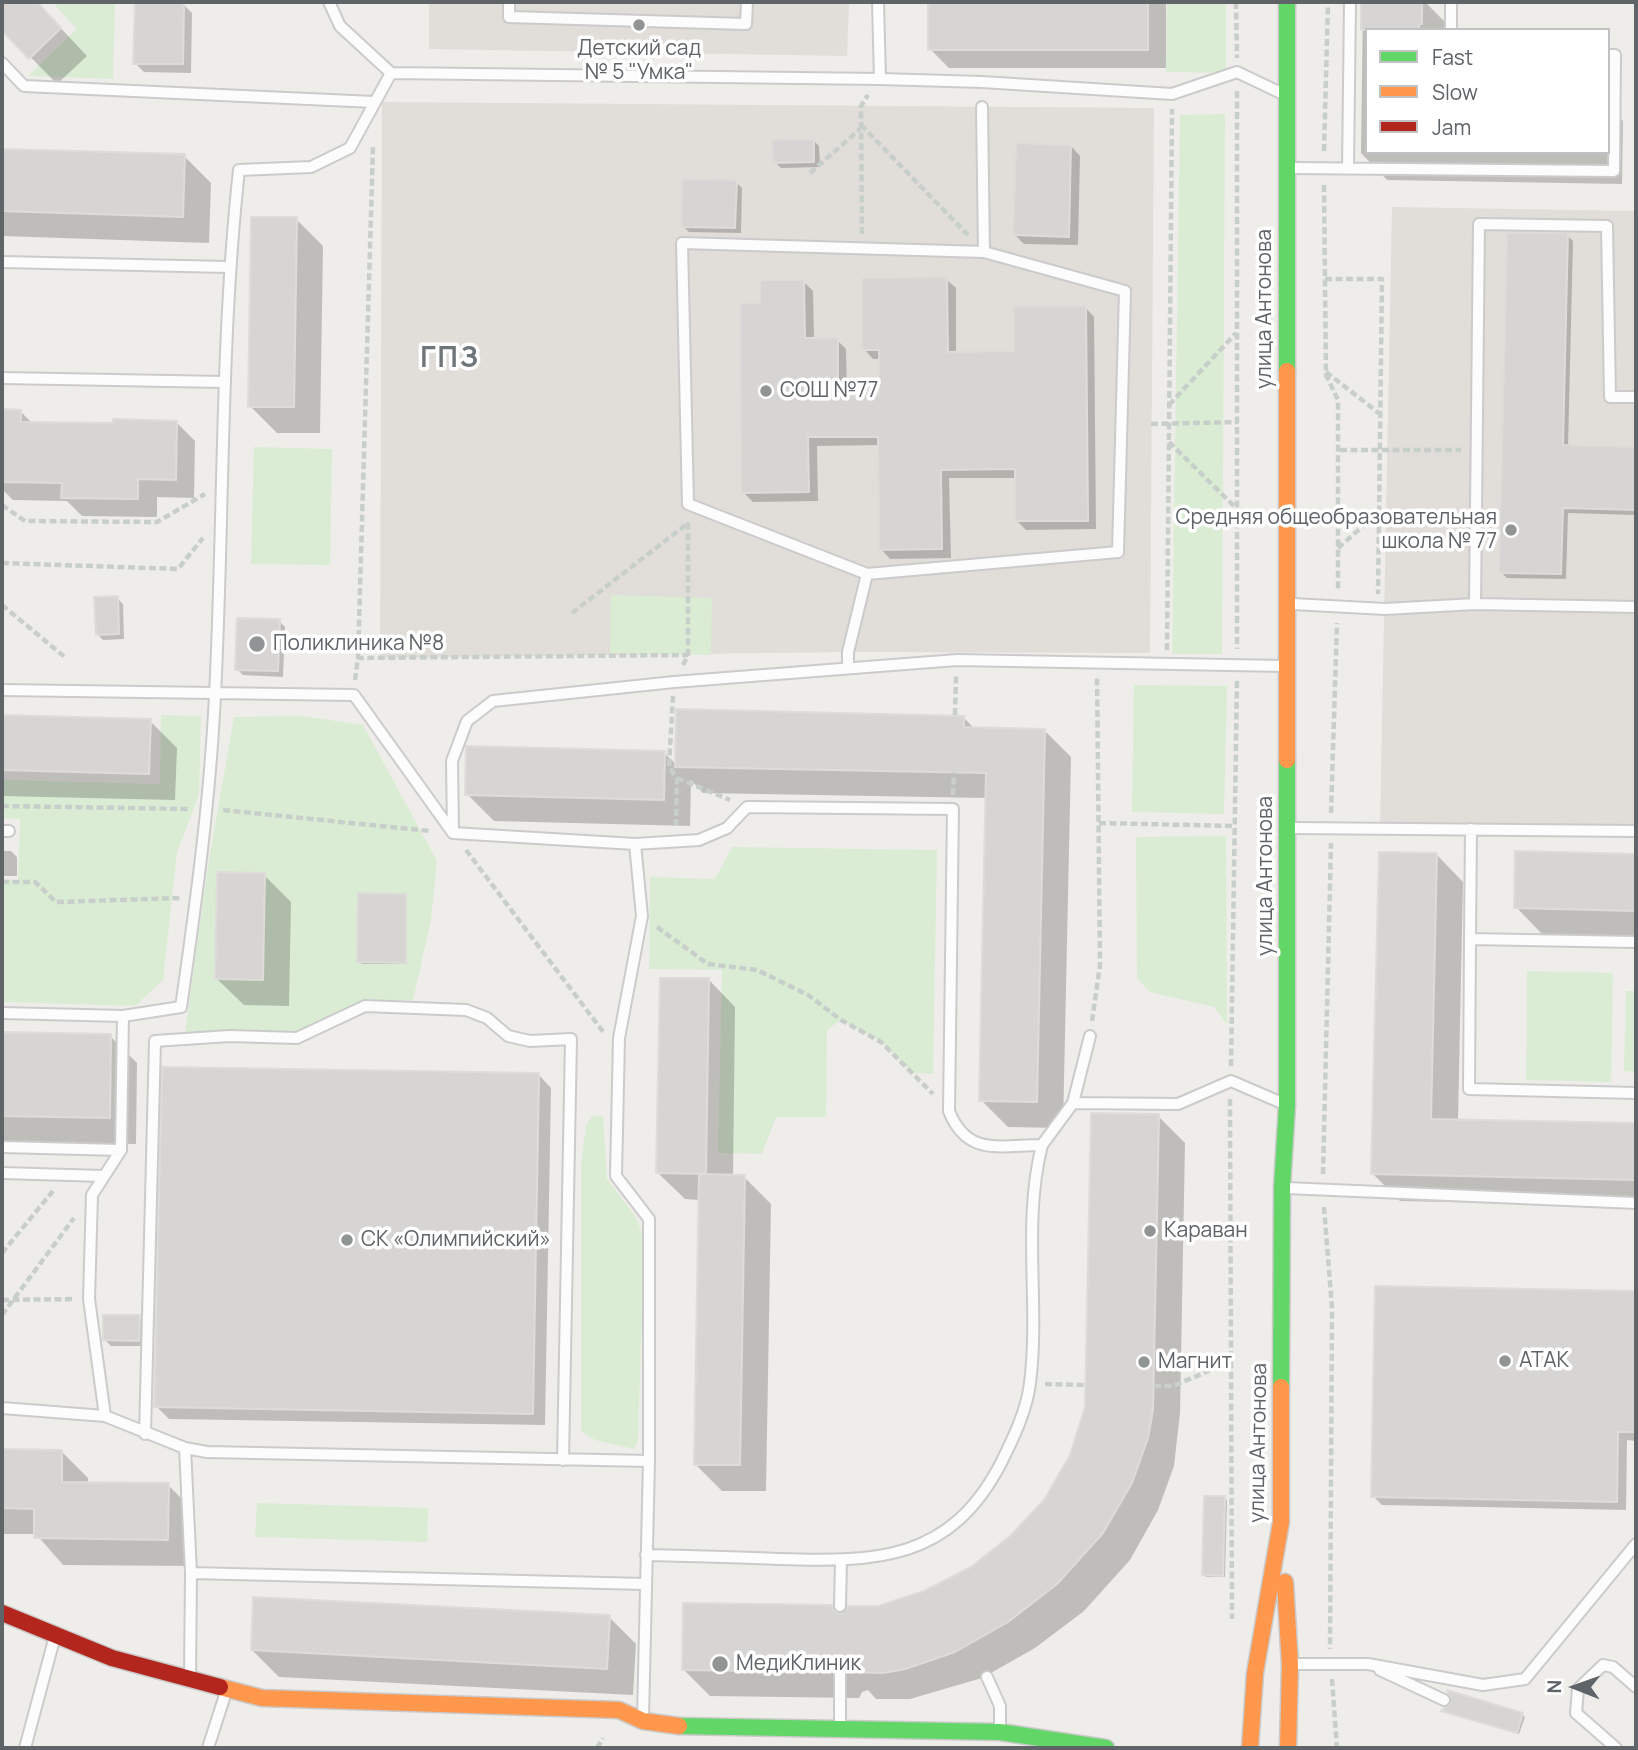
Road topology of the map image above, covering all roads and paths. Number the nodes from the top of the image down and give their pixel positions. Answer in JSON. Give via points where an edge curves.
{"nodes":[{"id":1,"x":329,"y":2,"type":"edge"},
{"id":2,"x":509,"y":2,"type":"edge"},
{"id":3,"x":747,"y":2,"type":"edge"},
{"id":4,"x":878,"y":2,"type":"edge"},
{"id":5,"x":1236,"y":2,"type":"edge"},
{"id":6,"x":1287,"y":2,"type":"edge"},
{"id":7,"x":1328,"y":2,"type":"edge"},
{"id":8,"x":1350,"y":2,"type":"edge"},
{"id":9,"x":1451,"y":2,"type":"edge"},
{"id":10,"x":1451,"y":28,"type":"edge"},
{"id":11,"x":1610,"y":55,"type":"edge"},
{"id":12,"x":2,"y":63,"type":"edge"},
{"id":13,"x":1237,"y":72,"type":"junction"},
{"id":14,"x":391,"y":73,"type":"junction"},
{"id":15,"x":880,"y":79,"type":"junction"},
{"id":16,"x":1172,"y":94,"type":"junction"},
{"id":17,"x":1286,"y":96,"type":"junction"},
{"id":18,"x":374,"y":102,"type":"junction"},
{"id":19,"x":982,"y":107,"type":"dead end"},
{"id":20,"x":861,"y":127,"type":"junction"},
{"id":21,"x":373,"y":144,"type":"dead end"},
{"id":22,"x":1286,"y":168,"type":"junction"},
{"id":23,"x":1324,"y":169,"type":"junction"},
{"id":24,"x":1348,"y":169,"type":"junction"},
{"id":25,"x":810,"y":173,"type":"dead end"},
{"id":26,"x":862,"y":249,"type":"junction"},
{"id":27,"x":984,"y":252,"type":"junction"},
{"id":28,"x":2,"y":262,"type":"edge"},
{"id":29,"x":228,"y":267,"type":"junction"},
{"id":30,"x":1325,"y":279,"type":"junction"},
{"id":31,"x":1237,"y":332,"type":"junction"},
{"id":32,"x":1326,"y":372,"type":"junction"},
{"id":33,"x":2,"y":378,"type":"edge"},
{"id":34,"x":224,"y":382,"type":"junction"},
{"id":35,"x":1636,"y":397,"type":"edge"},
{"id":36,"x":1169,"y":405,"type":"junction"},
{"id":37,"x":1380,"y":415,"type":"junction"},
{"id":38,"x":1238,"y":422,"type":"junction"},
{"id":39,"x":1151,"y":424,"type":"dead end"},
{"id":40,"x":1169,"y":424,"type":"junction"},
{"id":41,"x":1168,"y":442,"type":"junction"},
{"id":42,"x":1340,"y":450,"type":"junction"},
{"id":43,"x":1475,"y":450,"type":"junction"},
{"id":44,"x":1380,"y":451,"type":"junction"},
{"id":45,"x":221,"y":484,"type":"junction"},
{"id":46,"x":688,"y":504,"type":"junction"},
{"id":47,"x":2,"y":505,"type":"edge"},
{"id":48,"x":1236,"y":507,"type":"junction"},
{"id":49,"x":1379,"y":513,"type":"junction"},
{"id":50,"x":220,"y":517,"type":"junction"},
{"id":51,"x":688,"y":524,"type":"junction"},
{"id":52,"x":1338,"y":548,"type":"junction"},
{"id":53,"x":2,"y":563,"type":"edge"},
{"id":54,"x":867,"y":574,"type":"junction"},
{"id":55,"x":1287,"y":603,"type":"junction"},
{"id":56,"x":1475,"y":604,"type":"junction"},
{"id":57,"x":2,"y":605,"type":"edge"},
{"id":58,"x":1636,"y":607,"type":"edge"},
{"id":59,"x":1337,"y":608,"type":"junction"},
{"id":60,"x":1378,"y":609,"type":"junction"},
{"id":61,"x":572,"y":614,"type":"dead end"},
{"id":62,"x":688,"y":655,"type":"junction"},
{"id":63,"x":66,"y":658,"type":"dead end"},
{"id":64,"x":358,"y":658,"type":"junction"},
{"id":65,"x":957,"y":660,"type":"junction"},
{"id":66,"x":1097,"y":662,"type":"junction"},
{"id":67,"x":1167,"y":663,"type":"junction"},
{"id":68,"x":1237,"y":664,"type":"junction"},
{"id":69,"x":1287,"y":667,"type":"junction"},
{"id":70,"x":848,"y":668,"type":"junction"},
{"id":71,"x":674,"y":682,"type":"junction"},
{"id":72,"x":2,"y":690,"type":"edge"},
{"id":73,"x":215,"y":694,"type":"junction"},
{"id":74,"x":354,"y":695,"type":"junction"},
{"id":75,"x":955,"y":715,"type":"dead end"},
{"id":76,"x":677,"y":778,"type":"junction"},
{"id":77,"x":2,"y":806,"type":"edge"},
{"id":78,"x":747,"y":807,"type":"junction"},
{"id":79,"x":208,"y":809,"type":"junction"},
{"id":80,"x":1099,"y":823,"type":"junction"},
{"id":81,"x":1234,"y":825,"type":"junction"},
{"id":82,"x":1287,"y":828,"type":"junction"},
{"id":83,"x":1471,"y":829,"type":"junction"},
{"id":84,"x":1331,"y":830,"type":"junction"},
{"id":85,"x":1636,"y":831,"type":"edge"},
{"id":86,"x":453,"y":833,"type":"junction"},
{"id":87,"x":675,"y":840,"type":"junction"},
{"id":88,"x":635,"y":844,"type":"junction"},
{"id":89,"x":2,"y":882,"type":"edge"},
{"id":90,"x":196,"y":898,"type":"junction"},
{"id":91,"x":642,"y":916,"type":"junction"},
{"id":92,"x":1470,"y":939,"type":"junction"},
{"id":93,"x":1636,"y":942,"type":"edge"},
{"id":94,"x":2,"y":1013,"type":"edge"},
{"id":95,"x":123,"y":1016,"type":"junction"},
{"id":96,"x":1090,"y":1036,"type":"joint"},
{"id":97,"x":571,"y":1040,"type":"junction"},
{"id":98,"x":1231,"y":1081,"type":"junction"},
{"id":99,"x":1636,"y":1093,"type":"edge"},
{"id":100,"x":1073,"y":1103,"type":"junction"},
{"id":101,"x":1287,"y":1105,"type":"junction"},
{"id":102,"x":949,"y":1111,"type":"junction"},
{"id":103,"x":1042,"y":1145,"type":"junction"},
{"id":104,"x":2,"y":1147,"type":"edge"},
{"id":105,"x":121,"y":1150,"type":"junction"},
{"id":106,"x":2,"y":1173,"type":"edge"},
{"id":107,"x":66,"y":1175,"type":"junction"},
{"id":108,"x":104,"y":1176,"type":"junction"},
{"id":109,"x":1282,"y":1188,"type":"junction"},
{"id":110,"x":1323,"y":1191,"type":"junction"},
{"id":111,"x":92,"y":1195,"type":"junction"},
{"id":112,"x":1636,"y":1203,"type":"edge"},
{"id":113,"x":2,"y":1253,"type":"edge"},
{"id":114,"x":89,"y":1299,"type":"junction"},
{"id":115,"x":2,"y":1300,"type":"edge"},
{"id":116,"x":14,"y":1300,"type":"junction"},
{"id":117,"x":2,"y":1315,"type":"edge"},
{"id":118,"x":1230,"y":1362,"type":"junction"},
{"id":119,"x":1030,"y":1384,"type":"junction"},
{"id":120,"x":1086,"y":1385,"type":"dead end"},
{"id":121,"x":1154,"y":1386,"type":"dead end"},
{"id":122,"x":2,"y":1408,"type":"edge"},
{"id":123,"x":105,"y":1416,"type":"junction"},
{"id":124,"x":145,"y":1434,"type":"junction"},
{"id":125,"x":185,"y":1448,"type":"junction"},
{"id":126,"x":563,"y":1460,"type":"junction"},
{"id":127,"x":649,"y":1461,"type":"junction"},
{"id":128,"x":1281,"y":1522,"type":"junction"},
{"id":129,"x":1636,"y":1544,"type":"edge"},
{"id":130,"x":646,"y":1555,"type":"junction"},
{"id":131,"x":841,"y":1560,"type":"junction"},
{"id":132,"x":191,"y":1573,"type":"junction"},
{"id":133,"x":646,"y":1584,"type":"junction"},
{"id":134,"x":840,"y":1605,"type":"dead end"},
{"id":135,"x":2,"y":1613,"type":"edge"},
{"id":136,"x":1232,"y":1622,"type":"dead end"},
{"id":137,"x":56,"y":1635,"type":"junction"},
{"id":138,"x":1331,"y":1662,"type":"junction"},
{"id":139,"x":1368,"y":1664,"type":"junction"},
{"id":140,"x":1290,"y":1665,"type":"junction"},
{"id":141,"x":840,"y":1672,"type":"dead end"},
{"id":142,"x":986,"y":1677,"type":"dead end"},
{"id":143,"x":190,"y":1680,"type":"junction"},
{"id":144,"x":1636,"y":1687,"type":"edge"},
{"id":145,"x":227,"y":1689,"type":"junction"},
{"id":146,"x":1444,"y":1700,"type":"dead end"},
{"id":147,"x":643,"y":1721,"type":"junction"},
{"id":148,"x":840,"y":1731,"type":"junction"},
{"id":149,"x":1000,"y":1732,"type":"junction"},
{"id":150,"x":25,"y":1748,"type":"edge"},
{"id":151,"x":208,"y":1748,"type":"edge"},
{"id":152,"x":1106,"y":1748,"type":"edge"},
{"id":153,"x":1250,"y":1748,"type":"edge"},
{"id":154,"x":1289,"y":1748,"type":"edge"},
{"id":155,"x":1337,"y":1748,"type":"edge"},
{"id":156,"x":1616,"y":1748,"type":"edge"}],
"edges":[{"from":1,"to":14,"type":"lane","via":[[340,26]]},
{"from":2,"to":3,"type":"lane","via":[[509,17],[746,24]]},
{"from":4,"to":15,"type":"lane"},
{"from":5,"to":13,"type":"path"},
{"from":6,"to":17,"type":"main road","name":"улица Антонова"},
{"from":7,"to":23,"type":"path"},
{"from":8,"to":24,"type":"lane"},
{"from":9,"to":10,"type":"lane"},
{"from":11,"to":24,"type":"lane","via":[[1615,55],[1614,171]]},
{"from":12,"to":18,"type":"lane","via":[[24,86]]},
{"from":13,"to":16,"type":"lane"},
{"from":13,"to":17,"type":"lane"},
{"from":13,"to":31,"type":"path"},
{"from":14,"to":15,"type":"lane"},
{"from":14,"to":18,"type":"lane"},
{"from":15,"to":16,"type":"lane"},
{"from":15,"to":20,"type":"path","via":[[861,106]]},
{"from":16,"to":36,"type":"path"},
{"from":17,"to":22,"type":"main road","name":"улица Антонова"},
{"from":18,"to":29,"type":"lane","via":[[350,148],[311,167],[239,170]]},
{"from":19,"to":27,"type":"lane"},
{"from":20,"to":25,"type":"path"},
{"from":20,"to":26,"type":"path"},
{"from":20,"to":27,"type":"path"},
{"from":21,"to":64,"type":"path"},
{"from":22,"to":23,"type":"lane"},
{"from":22,"to":55,"type":"main road","name":"улица Антонова"},
{"from":23,"to":24,"type":"lane"},
{"from":23,"to":30,"type":"path"},
{"from":26,"to":27,"type":"lane"},
{"from":26,"to":46,"type":"lane","via":[[682,243]]},
{"from":27,"to":54,"type":"lane","via":[[1125,292],[1118,552]]},
{"from":28,"to":29,"type":"lane"},
{"from":29,"to":34,"type":"lane"},
{"from":30,"to":32,"type":"path"},
{"from":30,"to":37,"type":"path","via":[[1382,279]]},
{"from":31,"to":36,"type":"path"},
{"from":31,"to":38,"type":"path"},
{"from":32,"to":37,"type":"path"},
{"from":32,"to":42,"type":"path","via":[[1338,400]]},
{"from":33,"to":34,"type":"lane"},
{"from":34,"to":45,"type":"lane"},
{"from":35,"to":43,"type":"lane","via":[[1611,397],[1607,226],[1479,224]]},
{"from":36,"to":40,"type":"path"},
{"from":37,"to":44,"type":"path"},
{"from":38,"to":40,"type":"path"},
{"from":38,"to":48,"type":"path"},
{"from":39,"to":40,"type":"path"},
{"from":40,"to":41,"type":"path"},
{"from":41,"to":48,"type":"path"},
{"from":41,"to":67,"type":"path"},
{"from":42,"to":44,"type":"path"},
{"from":42,"to":52,"type":"path"},
{"from":43,"to":44,"type":"path"},
{"from":43,"to":56,"type":"lane"},
{"from":44,"to":49,"type":"path"},
{"from":45,"to":47,"type":"path","via":[[157,522],[25,520]]},
{"from":45,"to":50,"type":"lane"},
{"from":46,"to":51,"type":"path"},
{"from":46,"to":54,"type":"lane"},
{"from":48,"to":68,"type":"path"},
{"from":49,"to":52,"type":"path"},
{"from":49,"to":60,"type":"path"},
{"from":50,"to":53,"type":"path","via":[[178,569]]},
{"from":50,"to":73,"type":"lane"},
{"from":51,"to":61,"type":"path"},
{"from":51,"to":62,"type":"path"},
{"from":52,"to":59,"type":"path"},
{"from":54,"to":70,"type":"lane"},
{"from":55,"to":59,"type":"lane"},
{"from":55,"to":69,"type":"main road","name":"улица Антонова"},
{"from":56,"to":58,"type":"lane"},
{"from":56,"to":60,"type":"lane"},
{"from":57,"to":63,"type":"path"},
{"from":59,"to":60,"type":"lane"},
{"from":59,"to":84,"type":"path"},
{"from":62,"to":64,"type":"path"},
{"from":62,"to":71,"type":"path"},
{"from":64,"to":74,"type":"path"},
{"from":65,"to":66,"type":"lane"},
{"from":65,"to":70,"type":"lane"},
{"from":65,"to":75,"type":"path"},
{"from":66,"to":67,"type":"lane"},
{"from":66,"to":80,"type":"path"},
{"from":67,"to":68,"type":"lane"},
{"from":68,"to":69,"type":"lane"},
{"from":68,"to":81,"type":"path"},
{"from":69,"to":82,"type":"main road","name":"улица Антонова"},
{"from":70,"to":71,"type":"lane"},
{"from":71,"to":76,"type":"path","via":[[669,767]]},
{"from":71,"to":86,"type":"lane","via":[[494,701],[467,721],[452,761]]},
{"from":72,"to":73,"type":"lane"},
{"from":73,"to":74,"type":"lane"},
{"from":73,"to":79,"type":"lane"},
{"from":74,"to":86,"type":"lane"},
{"from":76,"to":78,"type":"path"},
{"from":76,"to":87,"type":"path"},
{"from":77,"to":79,"type":"path"},
{"from":78,"to":87,"type":"lane","via":[[727,828],[699,840]]},
{"from":78,"to":102,"type":"lane","via":[[953,810]]},
{"from":79,"to":86,"type":"path"},
{"from":79,"to":90,"type":"lane"},
{"from":80,"to":81,"type":"path"},
{"from":80,"to":96,"type":"path","via":[[1100,965]]},
{"from":81,"to":98,"type":"path"},
{"from":82,"to":84,"type":"lane"},
{"from":82,"to":101,"type":"main road","name":"улица Антонова"},
{"from":83,"to":84,"type":"lane"},
{"from":83,"to":85,"type":"lane"},
{"from":83,"to":92,"type":"lane"},
{"from":84,"to":110,"type":"path"},
{"from":86,"to":88,"type":"lane"},
{"from":86,"to":97,"type":"path","via":[[608,1038]]},
{"from":87,"to":88,"type":"lane"},
{"from":88,"to":91,"type":"lane"},
{"from":89,"to":90,"type":"path","via":[[35,882],[56,902]]},
{"from":90,"to":95,"type":"lane","via":[[181,1007]]},
{"from":91,"to":102,"type":"path","via":[[708,964],[757,970],[808,995],[881,1042]]},
{"from":91,"to":127,"type":"lane","via":[[619,1038],[616,1176],[649,1219]]},
{"from":92,"to":93,"type":"lane"},
{"from":92,"to":99,"type":"lane","via":[[1469,1089]]},
{"from":94,"to":95,"type":"lane"},
{"from":95,"to":105,"type":"lane"},
{"from":96,"to":100,"type":"lane"},
{"from":97,"to":124,"type":"lane","via":[[530,1041],[508,1036],[487,1018],[466,1010],[365,1006],[297,1038],[155,1041]]},
{"from":97,"to":126,"type":"lane"},
{"from":98,"to":100,"type":"lane","via":[[1178,1104]]},
{"from":98,"to":101,"type":"lane"},
{"from":98,"to":118,"type":"path"},
{"from":100,"to":103,"type":"lane"},
{"from":101,"to":109,"type":"main road","name":"улица Антонова"},
{"from":102,"to":103,"type":"lane","via":[[956,1129],[976,1145]]},
{"from":103,"to":119,"type":"lane","via":[[1033,1181]]},
{"from":104,"to":105,"type":"lane"},
{"from":105,"to":108,"type":"lane"},
{"from":106,"to":107,"type":"lane"},
{"from":107,"to":108,"type":"lane"},
{"from":107,"to":113,"type":"path"},
{"from":108,"to":111,"type":"lane"},
{"from":109,"to":110,"type":"lane"},
{"from":109,"to":128,"type":"main road","name":"улица Антонова"},
{"from":110,"to":112,"type":"lane"},
{"from":110,"to":138,"type":"path","via":[[1332,1308]]},
{"from":111,"to":114,"type":"lane"},
{"from":111,"to":116,"type":"path"},
{"from":114,"to":116,"type":"path"},
{"from":114,"to":123,"type":"lane"},
{"from":115,"to":116,"type":"path"},
{"from":116,"to":117,"type":"path"},
{"from":118,"to":121,"type":"path","via":[[1173,1386]]},
{"from":118,"to":136,"type":"path"},
{"from":119,"to":120,"type":"path"},
{"from":119,"to":131,"type":"lane","via":[[1014,1437],[990,1483],[960,1520],[923,1544],[890,1555]]},
{"from":122,"to":123,"type":"lane"},
{"from":123,"to":124,"type":"lane"},
{"from":124,"to":125,"type":"lane"},
{"from":125,"to":126,"type":"lane"},
{"from":125,"to":132,"type":"lane"},
{"from":126,"to":127,"type":"lane"},
{"from":127,"to":130,"type":"lane"},
{"from":128,"to":140,"type":"main road"},
{"from":128,"to":153,"type":"main road","name":"улица Антонова","via":[[1255,1673]]},
{"from":129,"to":139,"type":"lane","via":[[1525,1679],[1483,1685]]},
{"from":130,"to":131,"type":"lane"},
{"from":130,"to":133,"type":"lane"},
{"from":131,"to":134,"type":"lane"},
{"from":132,"to":133,"type":"lane"},
{"from":132,"to":143,"type":"lane"},
{"from":133,"to":147,"type":"lane"},
{"from":135,"to":137,"type":"main road"},
{"from":137,"to":143,"type":"main road","via":[[113,1658]]},
{"from":137,"to":150,"type":"lane"},
{"from":138,"to":139,"type":"lane"},
{"from":138,"to":140,"type":"lane"},
{"from":138,"to":155,"type":"path"},
{"from":139,"to":146,"type":"lane"},
{"from":140,"to":154,"type":"main road"},
{"from":141,"to":148,"type":"lane"},
{"from":142,"to":149,"type":"lane","via":[[1000,1706]]},
{"from":143,"to":145,"type":"main road"},
{"from":144,"to":156,"type":"lane","via":[[1614,1667],[1603,1665],[1578,1689],[1576,1713]]},
{"from":145,"to":147,"type":"main road","via":[[262,1698],[619,1710]]},
{"from":145,"to":151,"type":"lane"},
{"from":147,"to":148,"type":"main road","via":[[691,1728]]},
{"from":148,"to":149,"type":"main road"},
{"from":149,"to":152,"type":"main road"}]}
